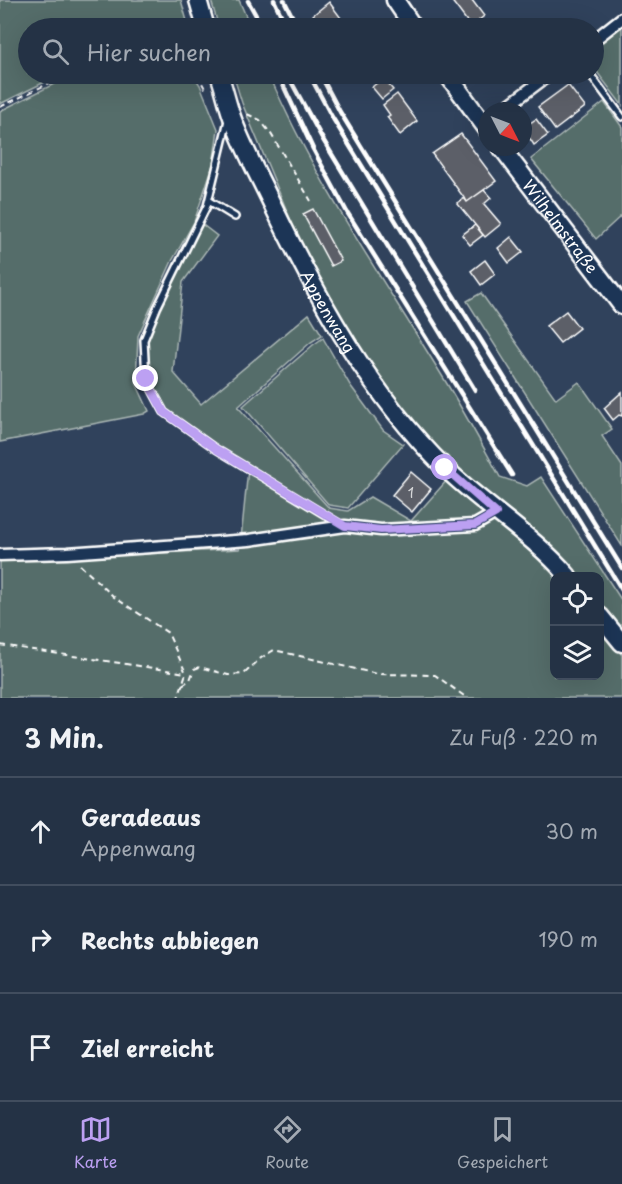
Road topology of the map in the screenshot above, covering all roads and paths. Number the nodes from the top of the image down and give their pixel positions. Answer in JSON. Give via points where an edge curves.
{"nodes":[{"id":1,"x":198,"y":0,"type":"edge"},
{"id":2,"x":395,"y":0,"type":"edge"},
{"id":3,"x":203,"y":18,"type":"edge"},
{"id":4,"x":407,"y":18,"type":"edge"},
{"id":5,"x":622,"y":18,"type":"edge"},
{"id":6,"x":604,"y":32,"type":"edge"},
{"id":7,"x":47,"y":84,"type":"edge"},
{"id":8,"x":222,"y":84,"type":"edge"},
{"id":9,"x":455,"y":84,"type":"edge"},
{"id":10,"x":537,"y":84,"type":"edge"},
{"id":11,"x":597,"y":84,"type":"edge"},
{"id":12,"x":513,"y":102,"type":"edge"},
{"id":13,"x":0,"y":107,"type":"edge"},
{"id":14,"x":231,"y":114,"type":"junction"},
{"id":15,"x":478,"y":115,"type":"edge"},
{"id":16,"x":622,"y":117,"type":"edge"},
{"id":17,"x":508,"y":156,"type":"edge"},
{"id":18,"x":209,"y":201,"type":"junction"},
{"id":19,"x":311,"y":201,"type":"dead end"},
{"id":20,"x":235,"y":217,"type":"dead end"},
{"id":21,"x":622,"y":306,"type":"edge"},
{"id":22,"x":496,"y":513,"type":"junction"},
{"id":23,"x":345,"y":526,"type":"junction"},
{"id":24,"x":67,"y":553,"type":"junction"},
{"id":25,"x":0,"y":555,"type":"edge"},
{"id":26,"x":564,"y":572,"type":"edge"},
{"id":27,"x":604,"y":621,"type":"edge"},
{"id":28,"x":622,"y":643,"type":"edge"},
{"id":29,"x":0,"y":645,"type":"edge"},
{"id":30,"x":186,"y":672,"type":"junction"},
{"id":31,"x":182,"y":685,"type":"junction"},
{"id":32,"x":178,"y":698,"type":"edge"},
{"id":33,"x":467,"y":698,"type":"edge"}],
"edges":[{"from":1,"to":3,"type":"street"},
{"from":2,"to":4,"type":"street"},
{"from":5,"to":6,"type":"street"},
{"from":7,"to":13,"type":"path"},
{"from":8,"to":14,"type":"street","name":"Appenwang"},
{"from":9,"to":15,"type":"street"},
{"from":10,"to":12,"type":"street"},
{"from":11,"to":16,"type":"lane"},
{"from":14,"to":18,"type":"lane"},
{"from":14,"to":19,"type":"path","via":[[245,112],[260,120]]},
{"from":14,"to":22,"type":"street","name":"Appenwang","via":[[299,260],[387,404],[445,468]]},
{"from":17,"to":21,"type":"street","name":"Wilhelmstraße"},
{"from":18,"to":20,"type":"lane"},
{"from":18,"to":23,"type":"lane","via":[[144,340],[146,379],[164,412],[216,449]]},
{"from":22,"to":23,"type":"street","via":[[475,525],[381,530]]},
{"from":22,"to":26,"type":"street","name":"Appenwang"},
{"from":23,"to":24,"type":"street","via":[[249,540]]},
{"from":24,"to":25,"type":"street"},
{"from":24,"to":30,"type":"path","via":[[114,597],[168,633]]},
{"from":27,"to":28,"type":"street"},
{"from":29,"to":30,"type":"path"},
{"from":30,"to":31,"type":"path"},
{"from":31,"to":32,"type":"path"},
{"from":31,"to":33,"type":"path","via":[[200,667],[228,675],[244,674],[274,650],[377,674],[435,675]]}]}
